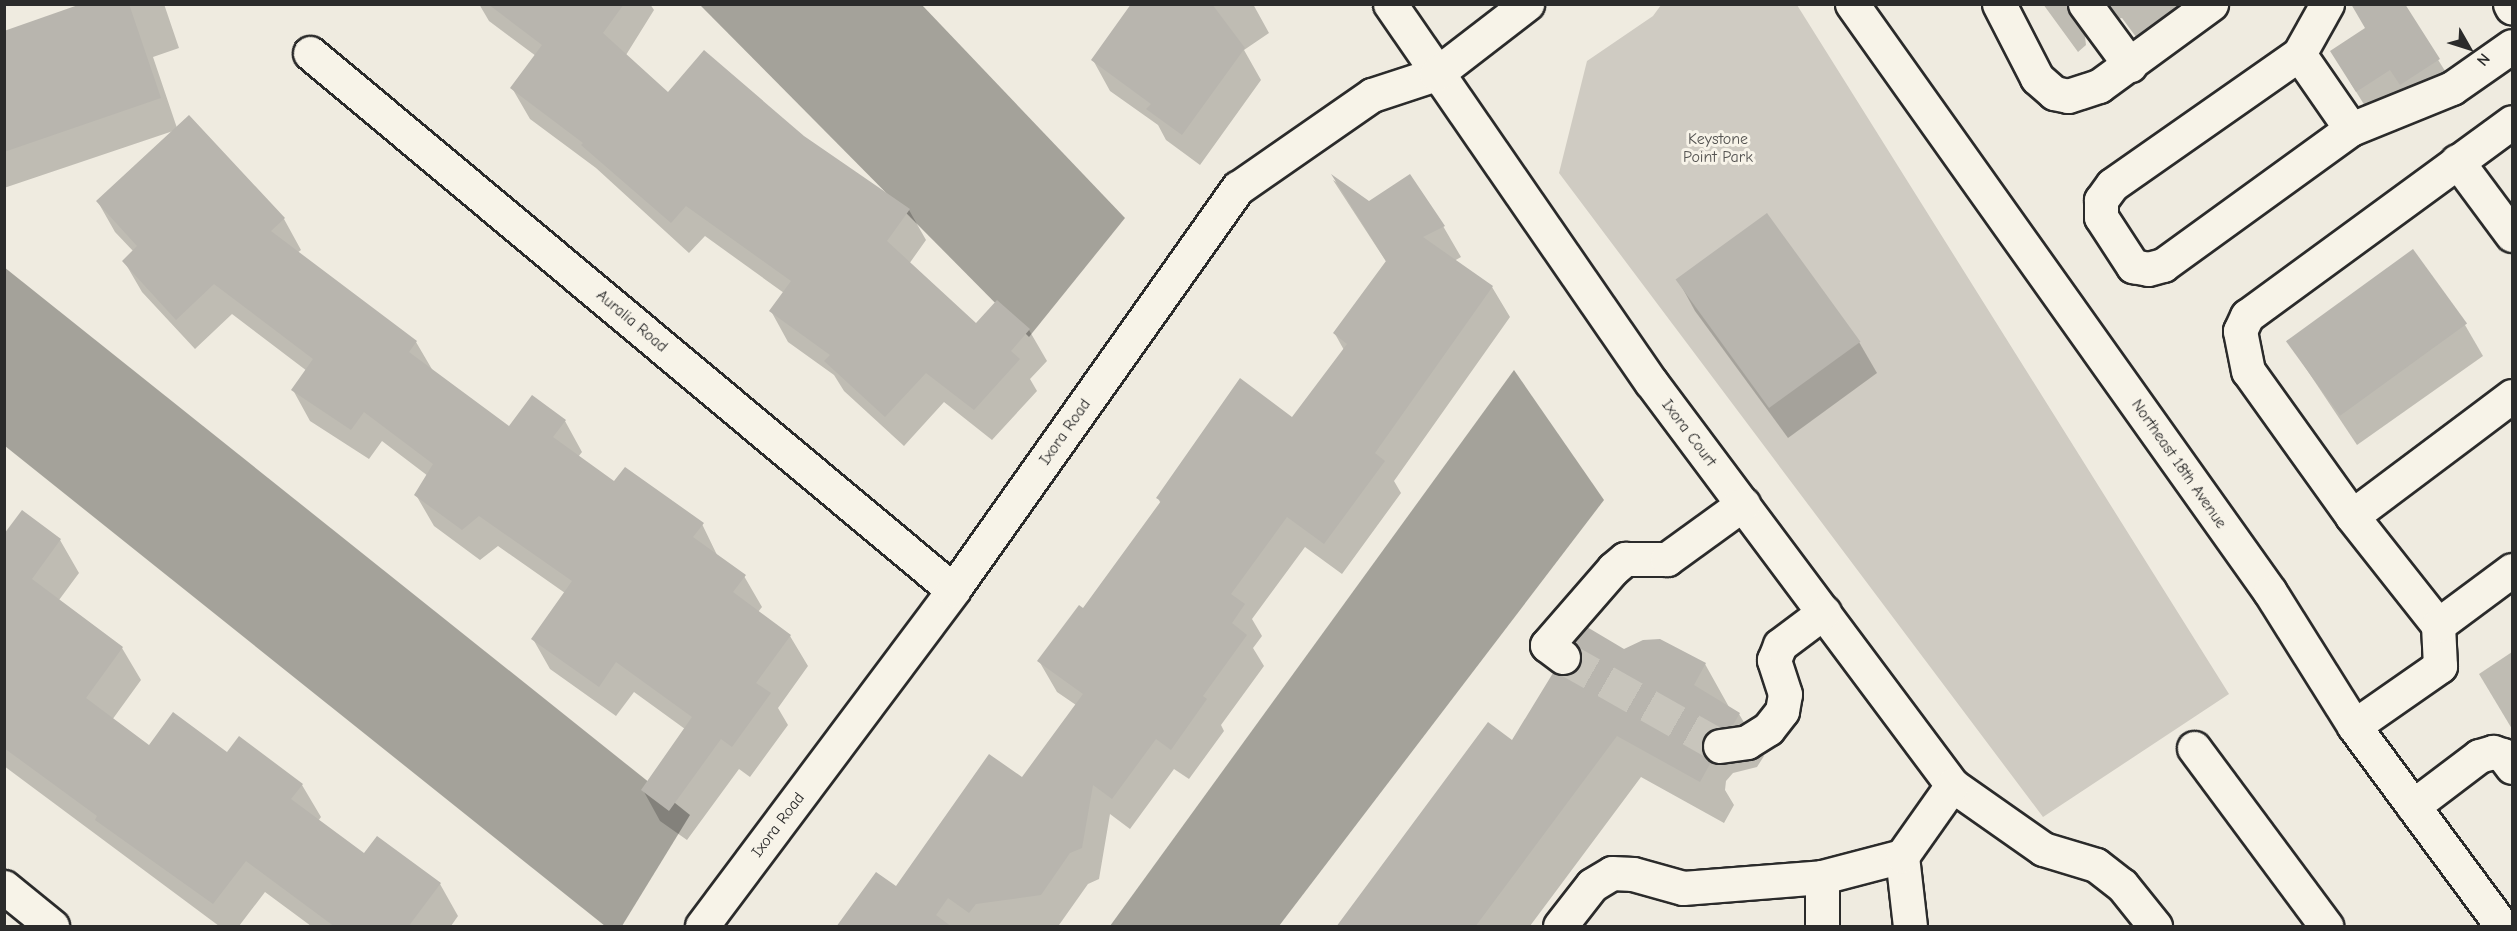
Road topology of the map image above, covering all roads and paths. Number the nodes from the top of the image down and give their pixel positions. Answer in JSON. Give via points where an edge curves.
{"nodes":[{"id":1,"x":1390,"y":4,"type":"edge"},
{"id":2,"x":1527,"y":4,"type":"edge"},
{"id":3,"x":1852,"y":4,"type":"edge"},
{"id":4,"x":1999,"y":4,"type":"edge"},
{"id":5,"x":2085,"y":4,"type":"edge"},
{"id":6,"x":2211,"y":4,"type":"edge"},
{"id":7,"x":2327,"y":4,"type":"edge"},
{"id":8,"x":2512,"y":46,"type":"edge"},
{"id":9,"x":310,"y":53,"type":"dead end"},
{"id":10,"x":2299,"y":54,"type":"junction"},
{"id":11,"x":2130,"y":65,"type":"junction"},
{"id":12,"x":1436,"y":74,"type":"junction"},
{"id":13,"x":2512,"y":122,"type":"edge"},
{"id":14,"x":2351,"y":129,"type":"junction"},
{"id":15,"x":2457,"y":161,"type":"junction"},
{"id":16,"x":2512,"y":235,"type":"edge"},
{"id":17,"x":2512,"y":396,"type":"edge"},
{"id":18,"x":1743,"y":504,"type":"junction"},
{"id":19,"x":2352,"y":516,"type":"junction"},
{"id":20,"x":2512,"y":570,"type":"edge"},
{"id":21,"x":953,"y":590,"type":"junction"},
{"id":22,"x":1824,"y":612,"type":"junction"},
{"id":23,"x":2438,"y":625,"type":"junction"},
{"id":24,"x":1563,"y":657,"type":"tunnel mouth"},
{"id":25,"x":2354,"y":726,"type":"junction"},
{"id":26,"x":1720,"y":746,"type":"tunnel mouth"},
{"id":27,"x":2194,"y":748,"type":"dead end"},
{"id":28,"x":2512,"y":767,"type":"edge"},
{"id":29,"x":1952,"y":785,"type":"junction"},
{"id":30,"x":2413,"y":806,"type":"junction"},
{"id":31,"x":1902,"y":856,"type":"junction"},
{"id":32,"x":1822,"y":877,"type":"junction"},
{"id":33,"x":4,"y":887,"type":"edge"},
{"id":34,"x":52,"y":927,"type":"edge"},
{"id":35,"x":702,"y":927,"type":"edge"},
{"id":36,"x":1560,"y":927,"type":"edge"},
{"id":37,"x":1822,"y":927,"type":"edge"},
{"id":38,"x":1910,"y":927,"type":"edge"},
{"id":39,"x":2155,"y":927,"type":"edge"},
{"id":40,"x":2326,"y":927,"type":"edge"},
{"id":41,"x":2502,"y":927,"type":"edge"}],
"edges":[{"from":1,"to":12,"type":"street"},
{"from":2,"to":12,"type":"street","name":"Ixora Road"},
{"from":3,"to":25,"type":"street","name":"Northeast 18th Avenue","via":[[2270,592]]},
{"from":4,"to":11,"type":"street","via":[[2037,78],[2054,93],[2081,94]]},
{"from":5,"to":11,"type":"street"},
{"from":6,"to":11,"type":"street"},
{"from":7,"to":10,"type":"street"},
{"from":8,"to":14,"type":"street","via":[[2452,87]]},
{"from":9,"to":21,"type":"street","name":"Auralia Road"},
{"from":10,"to":14,"type":"street"},
{"from":10,"to":14,"type":"street","via":[[2112,185],[2101,200],[2101,217],[2133,266],[2148,269],[2163,265]]},
{"from":12,"to":18,"type":"street","name":"Ixora Court","via":[[1637,363]]},
{"from":12,"to":21,"type":"street","name":"Ixora Road","via":[[1371,95],[1238,188]]},
{"from":13,"to":15,"type":"street"},
{"from":15,"to":16,"type":"street"},
{"from":15,"to":19,"type":"street","via":[[2247,316],[2240,331],[2248,371]]},
{"from":17,"to":19,"type":"street"},
{"from":18,"to":22,"type":"street","name":"Ixora Court"},
{"from":18,"to":24,"type":"street","via":[[1667,559],[1625,560],[1613,570],[1547,645]]},
{"from":19,"to":23,"type":"street"},
{"from":20,"to":23,"type":"street"},
{"from":21,"to":35,"type":"street","name":"Ixora Road"},
{"from":22,"to":26,"type":"street","via":[[1780,645],[1774,660],[1785,694],[1782,711],[1768,729],[1747,742]]},
{"from":22,"to":29,"type":"street","name":"Ixora Court"},
{"from":23,"to":25,"type":"street","via":[[2440,666]]},
{"from":25,"to":30,"type":"street","name":"Northeast 18th Avenue"},
{"from":27,"to":40,"type":"street"},
{"from":28,"to":30,"type":"street","via":[[2503,755],[2493,752],[2479,756]]},
{"from":29,"to":31,"type":"street"},
{"from":29,"to":39,"type":"street","name":"Ixora Court","via":[[2043,849],[2096,865],[2122,885]]},
{"from":30,"to":41,"type":"street","name":"Northeast 18th Avenue"},
{"from":31,"to":32,"type":"street"},
{"from":31,"to":38,"type":"street"},
{"from":32,"to":36,"type":"street","via":[[1683,888],[1633,874],[1612,873],[1592,885]]},
{"from":32,"to":37,"type":"street"},
{"from":33,"to":34,"type":"street"}]}
